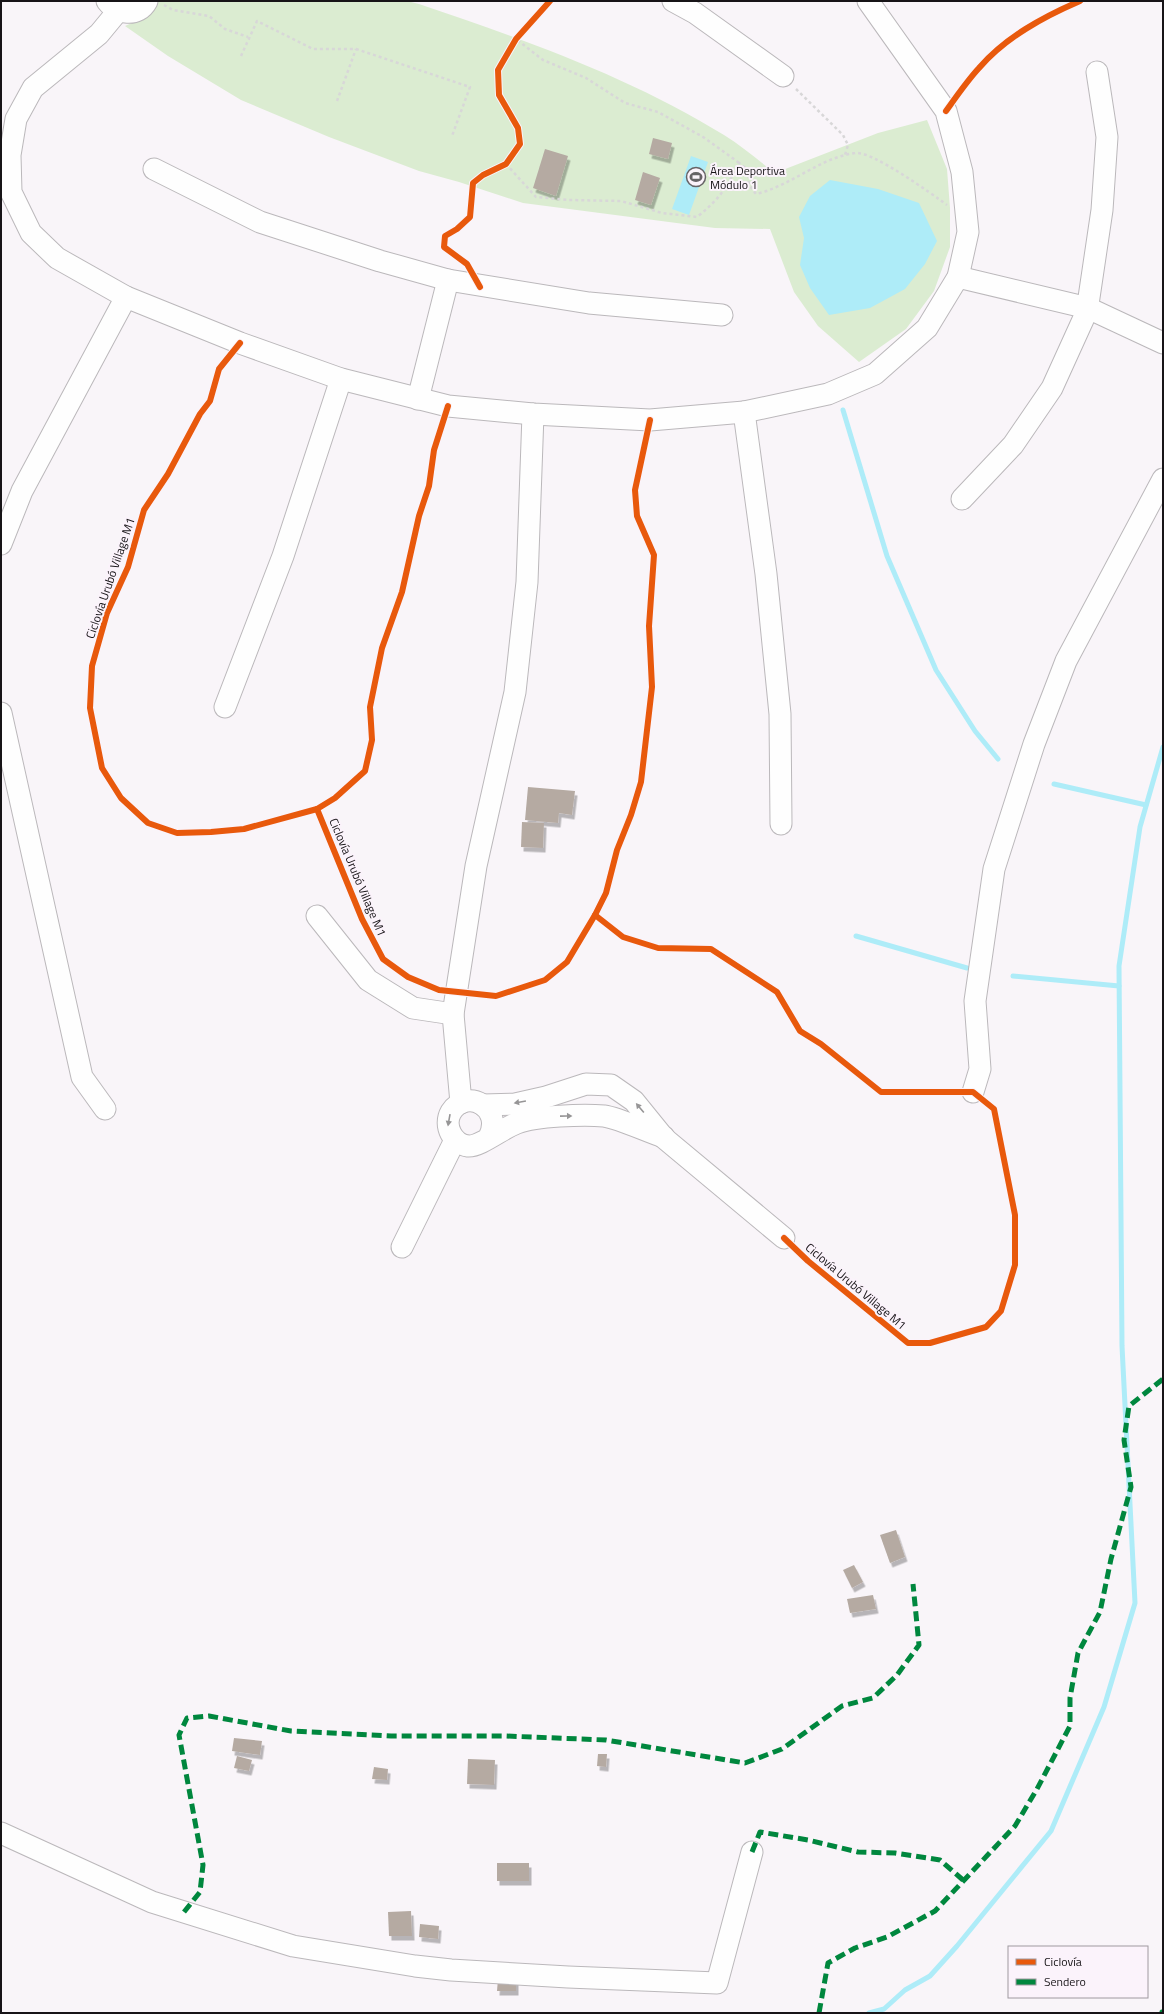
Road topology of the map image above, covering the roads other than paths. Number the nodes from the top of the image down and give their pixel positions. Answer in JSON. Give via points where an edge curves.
{"nodes":[{"id":1,"x":673,"y":1,"type":"edge"},
{"id":2,"x":153,"y":2,"type":"edge"},
{"id":3,"x":870,"y":2,"type":"edge"},
{"id":4,"x":113,"y":6,"type":"edge"},
{"id":5,"x":1097,"y":72,"type":"dead end"},
{"id":6,"x":783,"y":76,"type":"road end"},
{"id":7,"x":154,"y":169,"type":"dead end"},
{"id":8,"x":958,"y":277,"type":"junction"},
{"id":9,"x":448,"y":280,"type":"junction"},
{"id":10,"x":126,"y":297,"type":"junction"},
{"id":11,"x":1088,"y":308,"type":"junction"},
{"id":12,"x":722,"y":315,"type":"dead end"},
{"id":13,"x":1163,"y":343,"type":"edge"},
{"id":14,"x":341,"y":379,"type":"junction"},
{"id":15,"x":418,"y":399,"type":"junction"},
{"id":16,"x":744,"y":412,"type":"junction"},
{"id":17,"x":533,"y":414,"type":"junction"},
{"id":18,"x":1163,"y":479,"type":"edge"},
{"id":19,"x":962,"y":498,"type":"dead end"},
{"id":20,"x":1,"y":544,"type":"edge"},
{"id":21,"x":226,"y":707,"type":"dead end"},
{"id":22,"x":1,"y":713,"type":"edge"},
{"id":23,"x":781,"y":824,"type":"dead end"},
{"id":24,"x":317,"y":916,"type":"dead end"},
{"id":25,"x":453,"y":1014,"type":"junction"},
{"id":26,"x":973,"y":1092,"type":"dead end"},
{"id":27,"x":461,"y":1103,"type":"junction"},
{"id":28,"x":483,"y":1104,"type":"junction"},
{"id":29,"x":105,"y":1109,"type":"dead end"},
{"id":30,"x":489,"y":1137,"type":"junction"},
{"id":31,"x":664,"y":1138,"type":"junction"},
{"id":32,"x":455,"y":1140,"type":"junction"},
{"id":33,"x":784,"y":1238,"type":"dead end"},
{"id":34,"x":402,"y":1247,"type":"dead end"},
{"id":35,"x":1,"y":1833,"type":"edge"},
{"id":36,"x":752,"y":1852,"type":"dead end"}],
"edges":[{"from":1,"to":6,"type":"street","via":[[695,13]]},
{"from":2,"to":4,"type":"street","via":[[133,12]]},
{"from":3,"to":8,"type":"street","via":[[946,111],[962,172],[968,232]]},
{"from":4,"to":10,"type":"street","via":[[99,34],[33,88],[16,119],[10,155],[11,192],[31,233],[57,258]]},
{"from":5,"to":11,"type":"street","via":[[1107,138],[1102,210]]},
{"from":7,"to":9,"type":"street","via":[[260,222]]},
{"from":8,"to":11,"type":"street"},
{"from":8,"to":16,"type":"street","via":[[927,328],[875,374],[828,394]]},
{"from":9,"to":12,"type":"street","via":[[589,304]]},
{"from":9,"to":15,"type":"street"},
{"from":10,"to":14,"type":"street","via":[[240,343]]},
{"from":10,"to":20,"type":"street","via":[[22,491]]},
{"from":11,"to":13,"type":"street"},
{"from":11,"to":19,"type":"street","via":[[1052,388],[1013,445]]},
{"from":14,"to":15,"type":"street"},
{"from":14,"to":21,"type":"street","via":[[283,556]]},
{"from":15,"to":17,"type":"street","via":[[448,406]]},
{"from":16,"to":17,"type":"street","via":[[650,420]]},
{"from":16,"to":23,"type":"street","via":[[766,574],[779,706]]},
{"from":17,"to":25,"type":"street","via":[[527,582],[515,692],[476,866]]},
{"from":18,"to":26,"type":"street","via":[[1066,661],[1034,744],[994,869],[975,1001],[980,1068]]},
{"from":22,"to":29,"type":"street","via":[[82,1077]]},
{"from":24,"to":25,"type":"street","via":[[368,980],[413,1008]]},
{"from":25,"to":27,"type":"street"},
{"from":27,"to":28,"type":"street","via":[[468,1101]]},
{"from":27,"to":32,"type":"street","one_way":true,"via":[[455,1107],[448,1120],[448,1128]]},
{"from":28,"to":30,"type":"street","via":[[488,1109],[493,1123]]},
{"from":31,"to":28,"type":"street","one_way":true,"via":[[634,1101],[611,1085],[586,1084],[546,1098],[515,1104]]},
{"from":30,"to":31,"type":"street","one_way":true,"via":[[518,1123],[555,1117],[605,1116]]},
{"from":30,"to":32,"type":"street","via":[[484,1142],[469,1146]]},
{"from":31,"to":33,"type":"street"},
{"from":32,"to":34,"type":"street"},
{"from":35,"to":36,"type":"street","via":[[152,1902],[293,1946],[451,1970],[717,1983]]}]}
